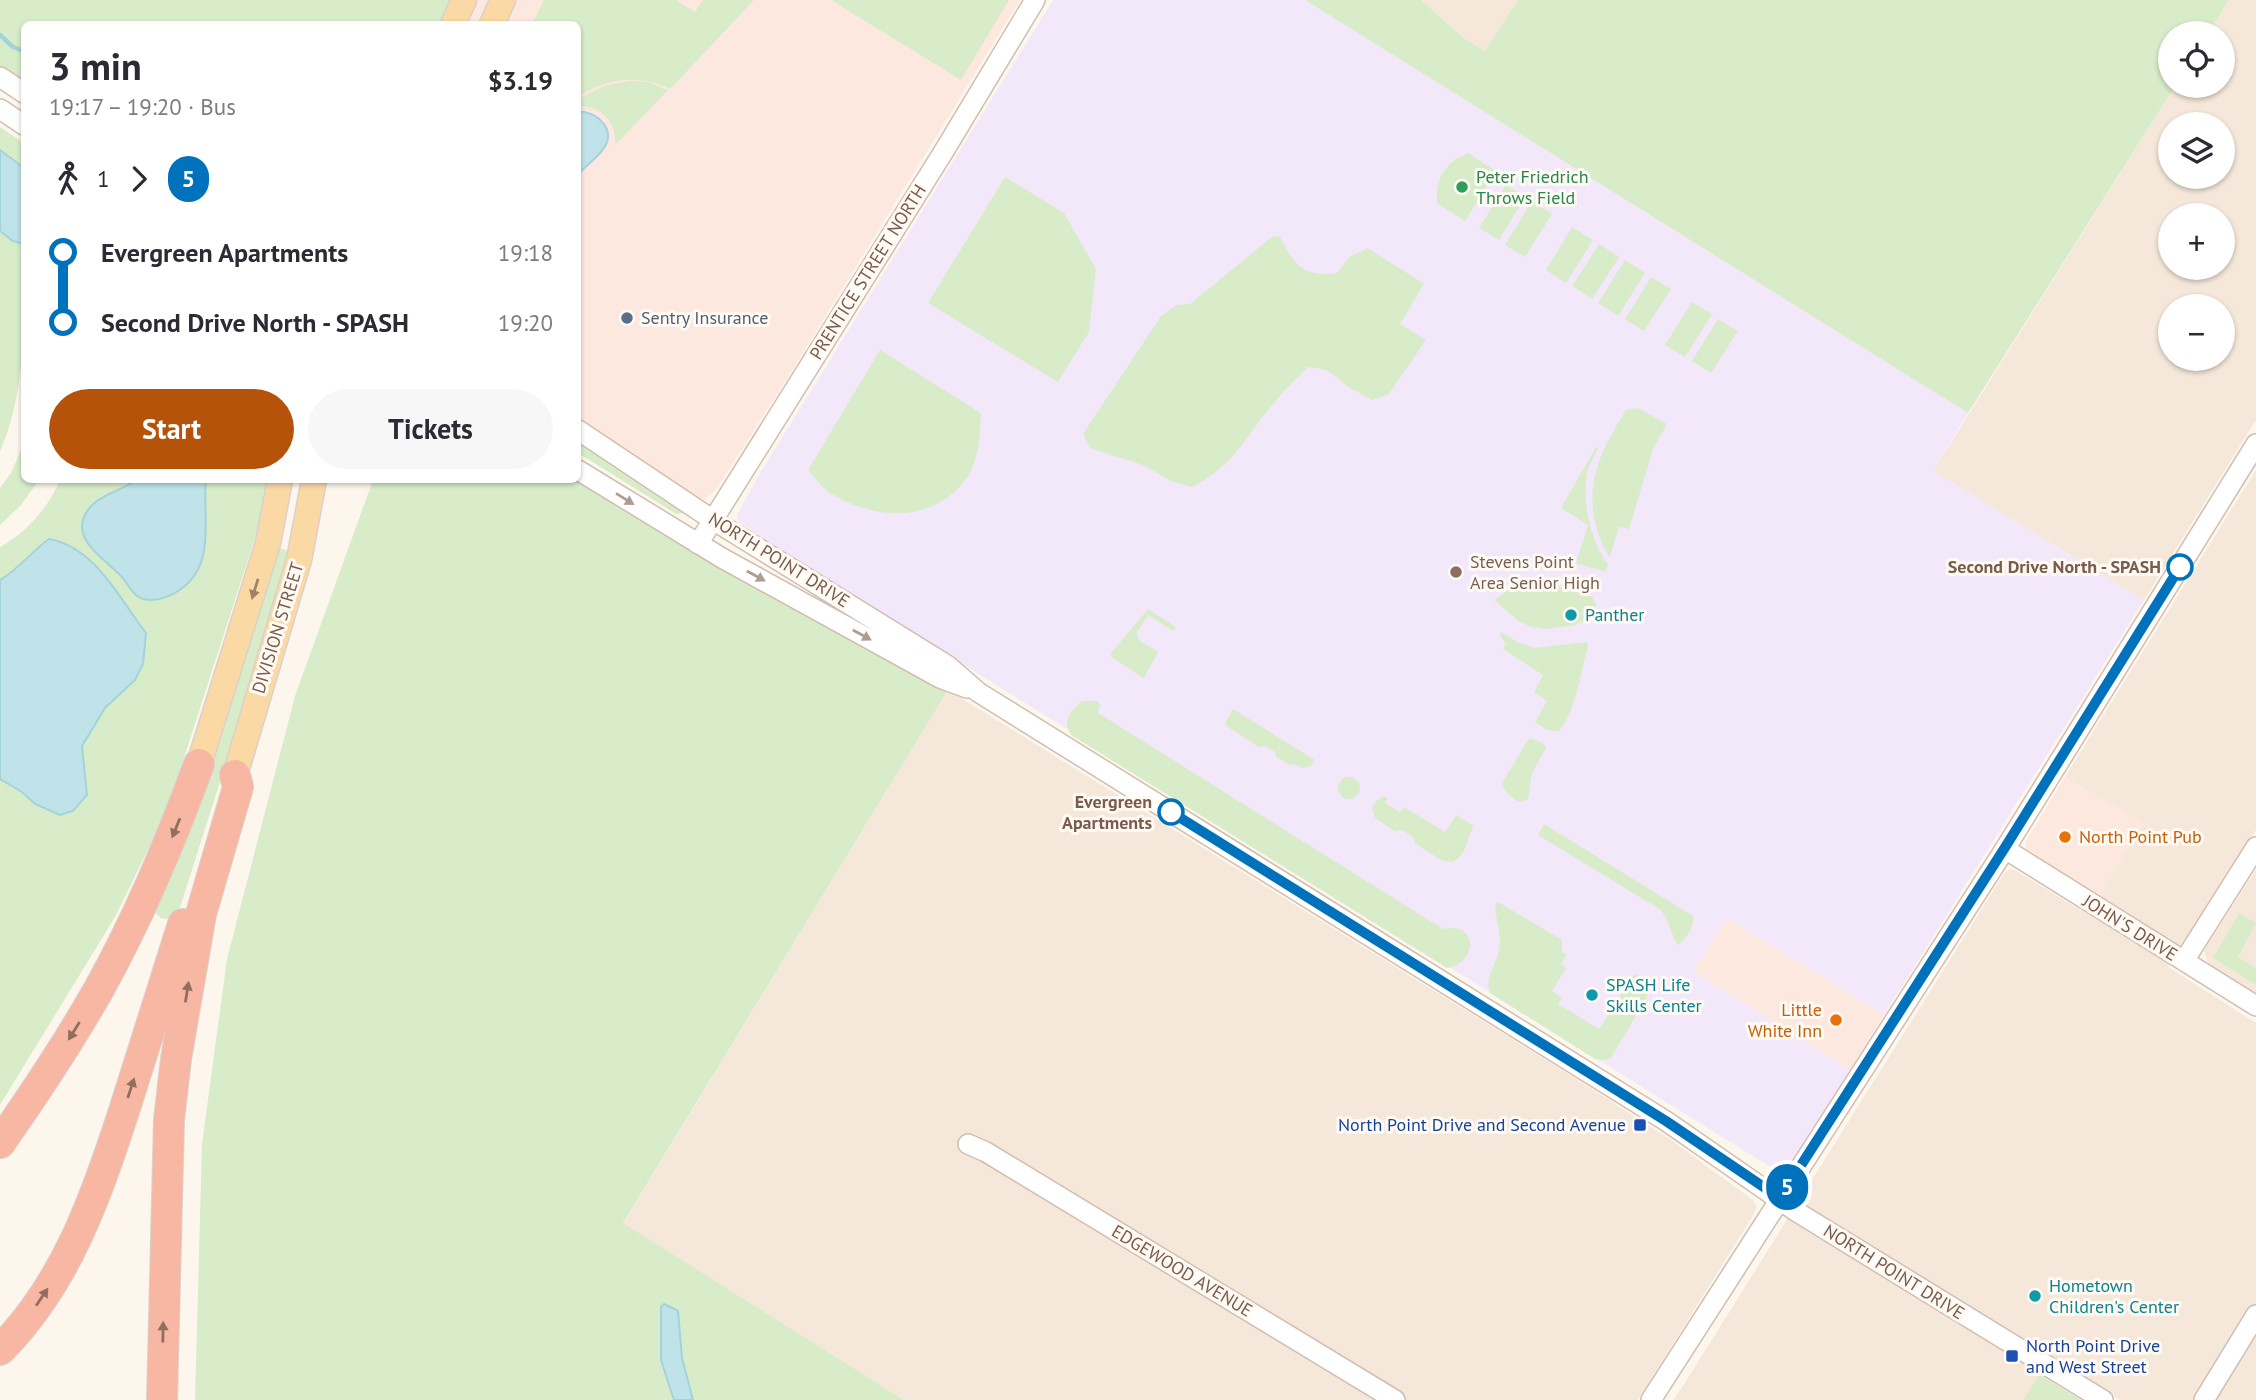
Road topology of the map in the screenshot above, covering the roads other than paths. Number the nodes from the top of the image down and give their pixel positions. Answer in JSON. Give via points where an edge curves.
{"nodes":[{"id":1,"x":464,"y":0,"type":"edge"},
{"id":2,"x":503,"y":0,"type":"edge"},
{"id":3,"x":1035,"y":0,"type":"edge"},
{"id":4,"x":454,"y":21,"type":"edge"},
{"id":5,"x":493,"y":21,"type":"edge"},
{"id":6,"x":0,"y":77,"type":"edge"},
{"id":7,"x":21,"y":91,"type":"edge"},
{"id":8,"x":0,"y":109,"type":"edge"},
{"id":9,"x":21,"y":123,"type":"edge"},
{"id":10,"x":581,"y":432,"type":"edge"},
{"id":11,"x":2256,"y":444,"type":"edge"},
{"id":12,"x":581,"y":472,"type":"edge"},
{"id":13,"x":279,"y":483,"type":"edge"},
{"id":14,"x":313,"y":483,"type":"edge"},
{"id":15,"x":713,"y":520,"type":"junction"},
{"id":16,"x":698,"y":544,"type":"junction"},
{"id":17,"x":978,"y":692,"type":"junction"},
{"id":18,"x":199,"y":764,"type":"joint"},
{"id":19,"x":235,"y":775,"type":"junction"},
{"id":20,"x":2256,"y":847,"type":"edge"},
{"id":21,"x":2004,"y":849,"type":"junction"},
{"id":22,"x":2184,"y":961,"type":"junction"},
{"id":23,"x":2256,"y":1006,"type":"edge"},
{"id":24,"x":0,"y":1143,"type":"edge"},
{"id":25,"x":968,"y":1144,"type":"dead end"},
{"id":26,"x":1780,"y":1198,"type":"junction"},
{"id":27,"x":2256,"y":1315,"type":"edge"},
{"id":28,"x":0,"y":1350,"type":"edge"},
{"id":29,"x":162,"y":1400,"type":"edge"},
{"id":30,"x":1395,"y":1400,"type":"edge"},
{"id":31,"x":1651,"y":1400,"type":"edge"},
{"id":32,"x":2103,"y":1400,"type":"edge"},
{"id":33,"x":2204,"y":1400,"type":"edge"}],
"edges":[{"from":1,"to":4,"type":"main road"},
{"from":2,"to":5,"type":"main road"},
{"from":3,"to":15,"type":"street","name":"PRENTICE STREET NORTH"},
{"from":6,"to":7,"type":"street"},
{"from":8,"to":9,"type":"street"},
{"from":10,"to":15,"type":"street","name":"NORTH POINT DRIVE"},
{"from":11,"to":21,"type":"street"},
{"from":12,"to":16,"type":"street","name":"NORTH POINT DRIVE","one_way":true},
{"from":13,"to":18,"type":"main road","name":"DIVISION STREET","one_way":true,"via":[[268,543]]},
{"from":14,"to":19,"type":"main road","name":"DIVISION STREET","via":[[299,560]]},
{"from":15,"to":16,"type":"street","name":"PRENTICE STREET NORTH"},
{"from":15,"to":17,"type":"street","name":"NORTH POINT DRIVE","via":[[937,659]]},
{"from":16,"to":17,"type":"street","name":"NORTH POINT DRIVE","one_way":true,"via":[[940,678]]},
{"from":17,"to":26,"type":"street","name":"NORTH POINT DRIVE","via":[[1666,1121]]},
{"from":18,"to":24,"type":"highway","one_way":true,"via":[[177,827],[128,934],[77,1026]]},
{"from":28,"to":19,"type":"highway","one_way":true,"via":[[61,1267],[93,1205],[227,783]]},
{"from":29,"to":19,"type":"highway","one_way":true,"via":[[172,1089],[201,914],[238,787]]},
{"from":20,"to":22,"type":"street"},
{"from":21,"to":22,"type":"street","name":"JOHN'S DRIVE"},
{"from":21,"to":26,"type":"street"},
{"from":22,"to":23,"type":"street","name":"JOHN'S DRIVE"},
{"from":25,"to":30,"type":"street","name":"EDGEWOOD AVENUE"},
{"from":26,"to":31,"type":"street"},
{"from":26,"to":32,"type":"street","name":"NORTH POINT DRIVE"},
{"from":27,"to":33,"type":"street"}]}
